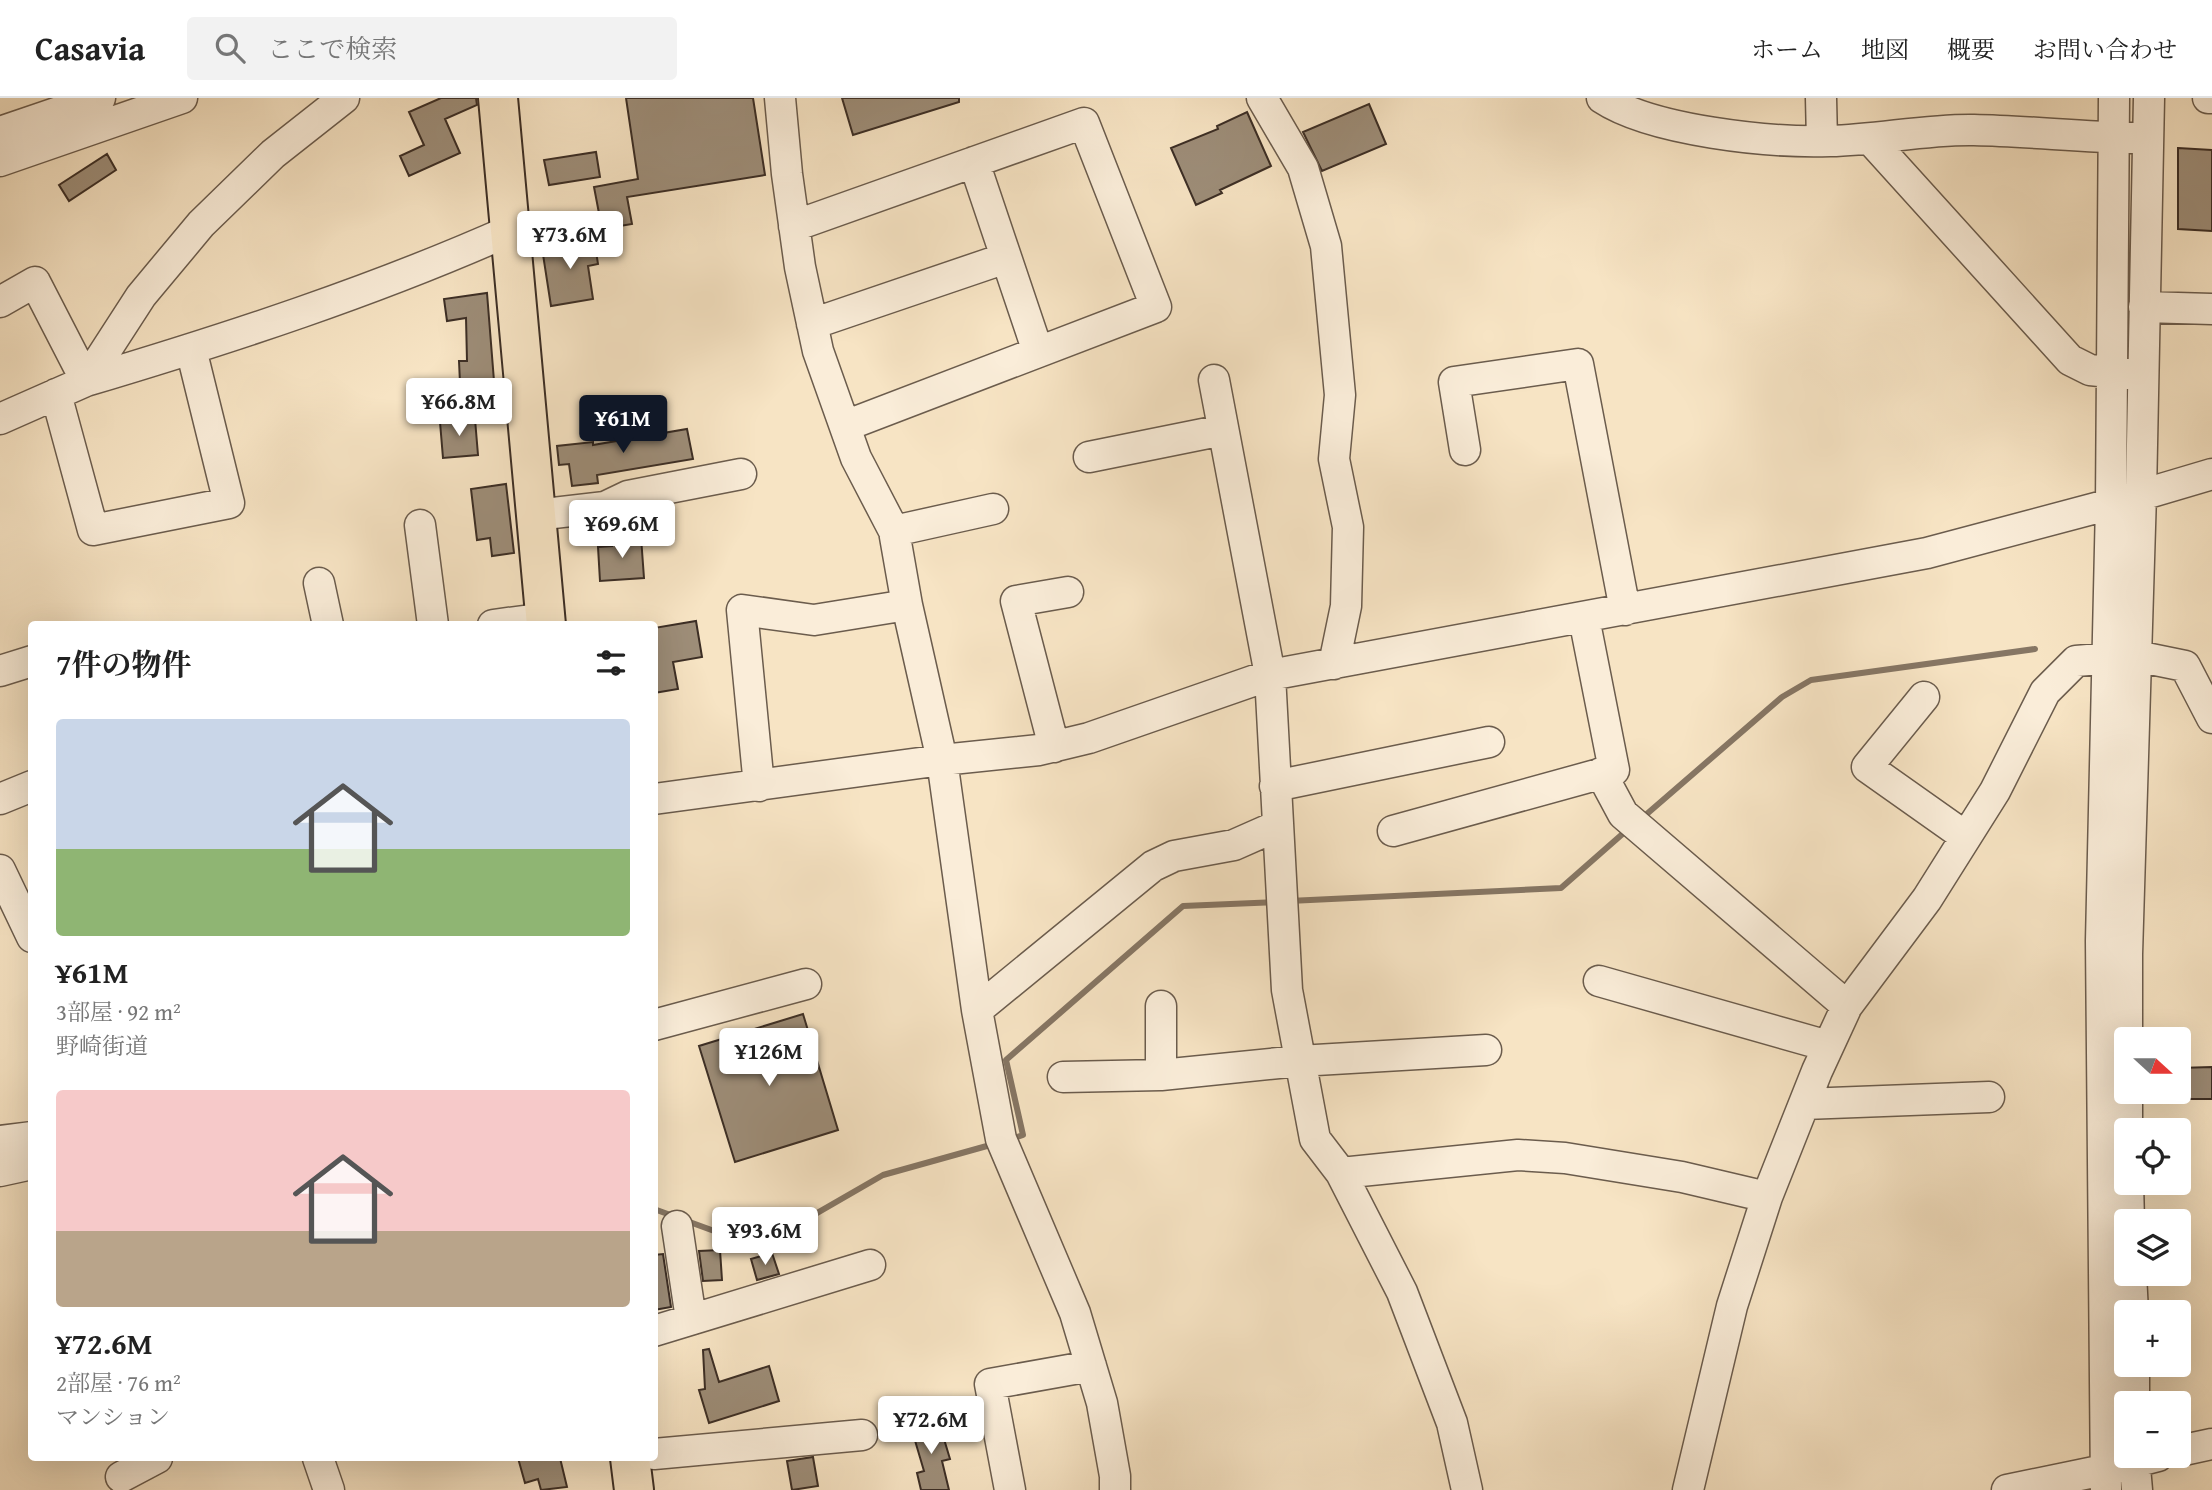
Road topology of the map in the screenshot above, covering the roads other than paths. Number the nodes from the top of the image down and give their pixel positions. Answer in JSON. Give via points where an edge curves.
{"nodes":[{"id":1,"x":100,"y":98,"type":"edge"},
{"id":2,"x":182,"y":98,"type":"edge"},
{"id":3,"x":344,"y":98,"type":"edge"},
{"id":4,"x":498,"y":98,"type":"edge"},
{"id":5,"x":780,"y":98,"type":"edge"},
{"id":6,"x":1262,"y":98,"type":"edge"},
{"id":7,"x":1602,"y":98,"type":"edge"},
{"id":8,"x":1821,"y":98,"type":"edge"},
{"id":9,"x":2114,"y":98,"type":"edge"},
{"id":10,"x":2149,"y":98,"type":"edge"},
{"id":11,"x":0,"y":132,"type":"edge"},
{"id":12,"x":2113,"y":137,"type":"junction"},
{"id":13,"x":2148,"y":138,"type":"junction"},
{"id":14,"x":1870,"y":139,"type":"junction"},
{"id":15,"x":1822,"y":141,"type":"junction"},
{"id":16,"x":0,"y":161,"type":"edge"},
{"id":17,"x":974,"y":162,"type":"junction"},
{"id":18,"x":794,"y":226,"type":"junction"},
{"id":19,"x":511,"y":230,"type":"junction"},
{"id":20,"x":1006,"y":258,"type":"junction"},
{"id":21,"x":0,"y":302,"type":"edge"},
{"id":22,"x":2144,"y":307,"type":"junction"},
{"id":23,"x":2212,"y":309,"type":"edge"},
{"id":24,"x":812,"y":324,"type":"junction"},
{"id":25,"x":191,"y":349,"type":"junction"},
{"id":26,"x":1038,"y":352,"type":"junction"},
{"id":27,"x":2111,"y":373,"type":"junction"},
{"id":28,"x":2142,"y":375,"type":"junction"},
{"id":29,"x":1214,"y":380,"type":"dead end"},
{"id":30,"x":86,"y":381,"type":"junction"},
{"id":31,"x":56,"y":394,"type":"junction"},
{"id":32,"x":0,"y":419,"type":"edge"},
{"id":33,"x":845,"y":426,"type":"junction"},
{"id":34,"x":1223,"y":430,"type":"junction"},
{"id":35,"x":1465,"y":450,"type":"dead end"},
{"id":36,"x":1089,"y":457,"type":"dead end"},
{"id":37,"x":741,"y":474,"type":"dead end"},
{"id":38,"x":2212,"y":474,"type":"edge"},
{"id":39,"x":2141,"y":494,"type":"junction"},
{"id":40,"x":2111,"y":504,"type":"junction"},
{"id":41,"x":993,"y":509,"type":"dead end"},
{"id":42,"x":536,"y":515,"type":"junction"},
{"id":43,"x":420,"y":525,"type":"dead end"},
{"id":44,"x":894,"y":531,"type":"junction"},
{"id":45,"x":319,"y":583,"type":"dead end"},
{"id":46,"x":1068,"y":592,"type":"dead end"},
{"id":47,"x":907,"y":605,"type":"junction"},
{"id":48,"x":1625,"y":610,"type":"junction"},
{"id":49,"x":1584,"y":618,"type":"junction"},
{"id":50,"x":327,"y":621,"type":"edge"},
{"id":51,"x":432,"y":621,"type":"edge"},
{"id":52,"x":546,"y":621,"type":"edge"},
{"id":53,"x":2136,"y":656,"type":"junction"},
{"id":54,"x":2106,"y":657,"type":"junction"},
{"id":55,"x":28,"y":662,"type":"edge"},
{"id":56,"x":1334,"y":664,"type":"junction"},
{"id":57,"x":0,"y":671,"type":"edge"},
{"id":58,"x":1270,"y":676,"type":"junction"},
{"id":59,"x":1924,"y":697,"type":"dead end"},
{"id":60,"x":2212,"y":718,"type":"edge"},
{"id":61,"x":1489,"y":742,"type":"dead end"},
{"id":62,"x":1054,"y":747,"type":"junction"},
{"id":63,"x":942,"y":761,"type":"junction"},
{"id":64,"x":1601,"y":773,"type":"junction"},
{"id":65,"x":759,"y":786,"type":"junction"},
{"id":66,"x":1275,"y":786,"type":"junction"},
{"id":67,"x":28,"y":788,"type":"edge"},
{"id":68,"x":0,"y":799,"type":"edge"},
{"id":69,"x":658,"y":799,"type":"edge"},
{"id":70,"x":1277,"y":826,"type":"junction"},
{"id":71,"x":1393,"y":831,"type":"dead end"},
{"id":72,"x":1966,"y":837,"type":"junction"},
{"id":73,"x":0,"y":870,"type":"edge"},
{"id":74,"x":28,"y":929,"type":"edge"},
{"id":75,"x":1599,"y":981,"type":"dead end"},
{"id":76,"x":806,"y":984,"type":"dead end"},
{"id":77,"x":1161,"y":1006,"type":"dead end"},
{"id":78,"x":1847,"y":1006,"type":"junction"},
{"id":79,"x":977,"y":1010,"type":"junction"},
{"id":80,"x":658,"y":1024,"type":"edge"},
{"id":81,"x":2127,"y":1027,"type":"edge"},
{"id":82,"x":1829,"y":1046,"type":"junction"},
{"id":83,"x":1486,"y":1050,"type":"dead end"},
{"id":84,"x":1298,"y":1060,"type":"junction"},
{"id":85,"x":1161,"y":1075,"type":"junction"},
{"id":86,"x":1063,"y":1077,"type":"dead end"},
{"id":87,"x":1989,"y":1097,"type":"dead end"},
{"id":88,"x":1804,"y":1104,"type":"junction"},
{"id":89,"x":28,"y":1138,"type":"edge"},
{"id":90,"x":0,"y":1141,"type":"edge"},
{"id":91,"x":28,"y":1165,"type":"edge"},
{"id":92,"x":0,"y":1171,"type":"edge"},
{"id":93,"x":1341,"y":1174,"type":"junction"},
{"id":94,"x":1767,"y":1197,"type":"junction"},
{"id":95,"x":677,"y":1226,"type":"dead end"},
{"id":96,"x":870,"y":1265,"type":"dead end"},
{"id":97,"x":691,"y":1319,"type":"junction"},
{"id":98,"x":658,"y":1330,"type":"edge"},
{"id":99,"x":1091,"y":1366,"type":"junction"},
{"id":100,"x":862,"y":1435,"type":"dead end"},
{"id":101,"x":2212,"y":1444,"type":"edge"},
{"id":102,"x":2191,"y":1448,"type":"edge"},
{"id":103,"x":658,"y":1454,"type":"edge"},
{"id":104,"x":151,"y":1461,"type":"edge"},
{"id":105,"x":319,"y":1461,"type":"edge"},
{"id":106,"x":629,"y":1461,"type":"edge"},
{"id":107,"x":2136,"y":1468,"type":"edge"},
{"id":108,"x":121,"y":1477,"type":"dead end"},
{"id":109,"x":2105,"y":1480,"type":"edge"},
{"id":110,"x":1107,"y":1489,"type":"edge"},
{"id":111,"x":329,"y":1490,"type":"edge"},
{"id":112,"x":634,"y":1490,"type":"edge"},
{"id":113,"x":1010,"y":1490,"type":"edge"},
{"id":114,"x":1467,"y":1490,"type":"edge"},
{"id":115,"x":1688,"y":1490,"type":"edge"},
{"id":116,"x":2007,"y":1490,"type":"edge"}],
"edges":[{"from":1,"to":11,"type":"street"},
{"from":2,"to":16,"type":"street"},
{"from":3,"to":30,"type":"street","via":[[273,154],[201,224],[141,296]]},
{"from":4,"to":19,"type":"highway"},
{"from":5,"to":18,"type":"street"},
{"from":6,"to":56,"type":"street","via":[[1303,168],[1326,246],[1340,394],[1334,459],[1348,527],[1346,606]]},
{"from":7,"to":15,"type":"street","via":[[1618,108],[1678,126],[1757,138]]},
{"from":8,"to":15,"type":"street"},
{"from":9,"to":12,"type":"street"},
{"from":10,"to":13,"type":"street"},
{"from":12,"to":13,"type":"street"},
{"from":12,"to":14,"type":"street","via":[[1972,130]]},
{"from":12,"to":27,"type":"street"},
{"from":13,"to":22,"type":"street"},
{"from":14,"to":15,"type":"street"},
{"from":14,"to":27,"type":"street","via":[[2070,360]]},
{"from":17,"to":18,"type":"street"},
{"from":17,"to":20,"type":"street"},
{"from":17,"to":26,"type":"street","via":[[1084,123],[1156,307]]},
{"from":18,"to":24,"type":"street"},
{"from":19,"to":25,"type":"street","via":[[435,263]]},
{"from":19,"to":42,"type":"highway"},
{"from":20,"to":24,"type":"street"},
{"from":20,"to":26,"type":"street"},
{"from":21,"to":30,"type":"street","via":[[35,282]]},
{"from":22,"to":23,"type":"street"},
{"from":22,"to":28,"type":"street"},
{"from":24,"to":33,"type":"street"},
{"from":25,"to":30,"type":"street"},
{"from":25,"to":31,"type":"street","via":[[229,503],[93,530]]},
{"from":26,"to":33,"type":"street"},
{"from":27,"to":28,"type":"street"},
{"from":27,"to":40,"type":"street"},
{"from":28,"to":39,"type":"street"},
{"from":29,"to":34,"type":"street"},
{"from":30,"to":31,"type":"street"},
{"from":31,"to":32,"type":"street"},
{"from":33,"to":44,"type":"street","via":[[856,458]]},
{"from":34,"to":36,"type":"street"},
{"from":34,"to":58,"type":"street"},
{"from":35,"to":48,"type":"street","via":[[1454,382],[1578,364]]},
{"from":37,"to":42,"type":"street","via":[[628,496],[605,507]]},
{"from":38,"to":39,"type":"street"},
{"from":39,"to":40,"type":"street"},
{"from":39,"to":53,"type":"street"},
{"from":40,"to":48,"type":"street","via":[[1927,553]]},
{"from":40,"to":54,"type":"street"},
{"from":41,"to":44,"type":"street"},
{"from":42,"to":52,"type":"highway"},
{"from":43,"to":51,"type":"street"},
{"from":44,"to":47,"type":"street"},
{"from":45,"to":50,"type":"street"},
{"from":46,"to":62,"type":"street","via":[[1016,601]]},
{"from":47,"to":63,"type":"street"},
{"from":47,"to":65,"type":"street","via":[[814,620],[742,610]]},
{"from":48,"to":49,"type":"street"},
{"from":49,"to":56,"type":"street"},
{"from":49,"to":64,"type":"street","via":[[1614,769]]},
{"from":53,"to":54,"type":"street"},
{"from":53,"to":60,"type":"street","via":[[2185,666]]},
{"from":53,"to":81,"type":"street"},
{"from":54,"to":72,"type":"street","via":[[2076,661],[2045,692]]},
{"from":54,"to":109,"type":"street","via":[[2101,941]]},
{"from":55,"to":57,"type":"street"},
{"from":56,"to":58,"type":"street"},
{"from":58,"to":62,"type":"street"},
{"from":58,"to":66,"type":"street"},
{"from":59,"to":72,"type":"street","via":[[1867,767]]},
{"from":61,"to":66,"type":"street"},
{"from":62,"to":63,"type":"street"},
{"from":63,"to":65,"type":"street"},
{"from":63,"to":79,"type":"street"},
{"from":64,"to":71,"type":"street"},
{"from":64,"to":78,"type":"street","via":[[1623,814]]},
{"from":65,"to":69,"type":"street"},
{"from":66,"to":70,"type":"street"},
{"from":67,"to":68,"type":"street"},
{"from":70,"to":79,"type":"street","via":[[1234,845],[1174,856],[1153,866]]},
{"from":70,"to":84,"type":"street","via":[[1287,990]]},
{"from":72,"to":78,"type":"street","via":[[1927,900]]},
{"from":73,"to":74,"type":"street"},
{"from":75,"to":82,"type":"street"},
{"from":76,"to":80,"type":"street"},
{"from":77,"to":85,"type":"street"},
{"from":78,"to":82,"type":"street"},
{"from":79,"to":99,"type":"street","via":[[1002,1139],[1075,1313]]},
{"from":82,"to":88,"type":"street"},
{"from":83,"to":84,"type":"street"},
{"from":84,"to":85,"type":"street"},
{"from":84,"to":93,"type":"street","via":[[1315,1139]]},
{"from":85,"to":86,"type":"street"},
{"from":87,"to":88,"type":"street"},
{"from":88,"to":94,"type":"street"},
{"from":89,"to":90,"type":"street"},
{"from":91,"to":92,"type":"street"},
{"from":93,"to":94,"type":"street","via":[[1518,1154],[1682,1177]]},
{"from":93,"to":114,"type":"street","via":[[1402,1293],[1452,1423]]},
{"from":94,"to":115,"type":"street","via":[[1732,1306]]},
{"from":95,"to":97,"type":"street"},
{"from":96,"to":97,"type":"street"},
{"from":97,"to":98,"type":"street"},
{"from":99,"to":110,"type":"street","via":[[1102,1403]]},
{"from":99,"to":113,"type":"street","via":[[990,1384]]},
{"from":100,"to":103,"type":"street"},
{"from":101,"to":102,"type":"street"},
{"from":104,"to":108,"type":"street"},
{"from":105,"to":111,"type":"street"},
{"from":106,"to":112,"type":"highway"},
{"from":107,"to":109,"type":"street"},
{"from":109,"to":116,"type":"street"}]}
